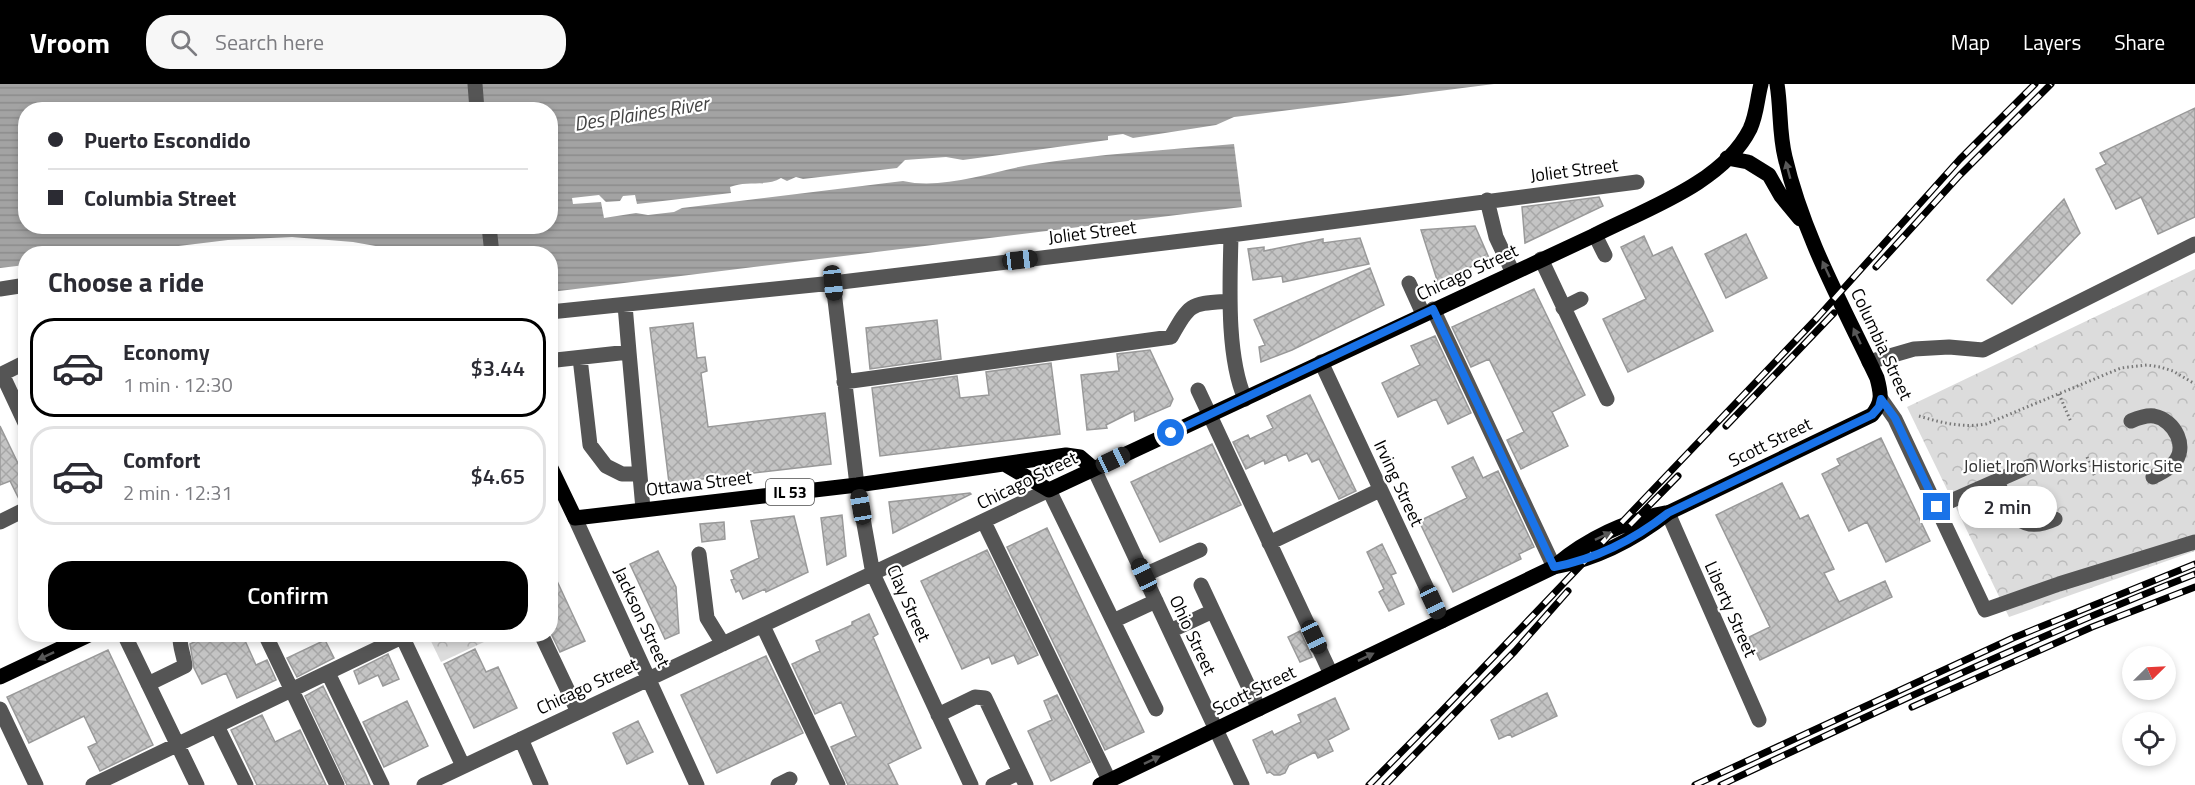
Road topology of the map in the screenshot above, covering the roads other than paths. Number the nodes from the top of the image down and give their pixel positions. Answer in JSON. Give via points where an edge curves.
{"nodes":[{"id":1,"x":475,"y":84,"type":"edge"},
{"id":2,"x":1761,"y":84,"type":"edge"},
{"id":3,"x":1777,"y":84,"type":"edge"},
{"id":4,"x":476,"y":102,"type":"edge"},
{"id":5,"x":1728,"y":158,"type":"junction"},
{"id":6,"x":1637,"y":182,"type":"dead end"},
{"id":7,"x":1487,"y":200,"type":"junction"},
{"id":8,"x":1805,"y":226,"type":"junction"},
{"id":9,"x":1595,"y":234,"type":"junction"},
{"id":10,"x":1231,"y":235,"type":"junction"},
{"id":11,"x":2195,"y":244,"type":"edge"},
{"id":12,"x":1605,"y":255,"type":"dead end"},
{"id":13,"x":1541,"y":259,"type":"junction"},
{"id":14,"x":1513,"y":273,"type":"junction"},
{"id":15,"x":833,"y":283,"type":"junction"},
{"id":16,"x":1409,"y":283,"type":"dead end"},
{"id":17,"x":18,"y":286,"type":"edge"},
{"id":18,"x":0,"y":289,"type":"edge"},
{"id":19,"x":1581,"y":299,"type":"dead end"},
{"id":20,"x":1230,"y":301,"type":"junction"},
{"id":21,"x":625,"y":305,"type":"junction"},
{"id":22,"x":1563,"y":308,"type":"junction"},
{"id":23,"x":558,"y":311,"type":"edge"},
{"id":24,"x":1428,"y":312,"type":"junction"},
{"id":25,"x":629,"y":352,"type":"junction"},
{"id":26,"x":580,"y":358,"type":"junction"},
{"id":27,"x":558,"y":360,"type":"edge"},
{"id":28,"x":1321,"y":362,"type":"junction"},
{"id":29,"x":1869,"y":362,"type":"junction"},
{"id":30,"x":18,"y":366,"type":"edge"},
{"id":31,"x":1,"y":375,"type":"edge"},
{"id":32,"x":844,"y":382,"type":"junction"},
{"id":33,"x":1198,"y":390,"type":"dead end"},
{"id":34,"x":1245,"y":399,"type":"junction"},
{"id":35,"x":1607,"y":399,"type":"dead end"},
{"id":36,"x":1881,"y":399,"type":"junction"},
{"id":37,"x":18,"y":409,"type":"edge"},
{"id":38,"x":1209,"y":416,"type":"junction"},
{"id":39,"x":2131,"y":421,"type":"dead end"},
{"id":40,"x":1006,"y":465,"type":"junction"},
{"id":41,"x":2030,"y":466,"type":"dead end"},
{"id":42,"x":1094,"y":469,"type":"junction"},
{"id":43,"x":638,"y":474,"type":"junction"},
{"id":44,"x":2153,"y":477,"type":"dead end"},
{"id":45,"x":1997,"y":481,"type":"junction"},
{"id":46,"x":558,"y":483,"type":"edge"},
{"id":47,"x":857,"y":484,"type":"junction"},
{"id":48,"x":1049,"y":490,"type":"junction"},
{"id":49,"x":1380,"y":490,"type":"junction"},
{"id":50,"x":1937,"y":507,"type":"junction"},
{"id":51,"x":643,"y":509,"type":"junction"},
{"id":52,"x":18,"y":513,"type":"edge"},
{"id":53,"x":1668,"y":513,"type":"junction"},
{"id":54,"x":575,"y":518,"type":"junction"},
{"id":55,"x":2055,"y":519,"type":"dead end"},
{"id":56,"x":0,"y":522,"type":"edge"},
{"id":57,"x":984,"y":522,"type":"junction"},
{"id":58,"x":2195,"y":542,"type":"edge"},
{"id":59,"x":1269,"y":543,"type":"junction"},
{"id":60,"x":1200,"y":550,"type":"dead end"},
{"id":61,"x":699,"y":554,"type":"dead end"},
{"id":62,"x":1554,"y":567,"type":"junction"},
{"id":63,"x":873,"y":574,"type":"junction"},
{"id":64,"x":1144,"y":575,"type":"junction"},
{"id":65,"x":1201,"y":585,"type":"dead end"},
{"id":66,"x":1156,"y":601,"type":"junction"},
{"id":67,"x":1213,"y":611,"type":"junction"},
{"id":68,"x":1113,"y":621,"type":"junction"},
{"id":69,"x":1442,"y":621,"type":"junction"},
{"id":70,"x":763,"y":626,"type":"junction"},
{"id":71,"x":1170,"y":631,"type":"junction"},
{"id":72,"x":74,"y":642,"type":"edge"},
{"id":73,"x":128,"y":642,"type":"edge"},
{"id":74,"x":179,"y":642,"type":"edge"},
{"id":75,"x":269,"y":642,"type":"edge"},
{"id":76,"x":389,"y":642,"type":"edge"},
{"id":77,"x":406,"y":642,"type":"edge"},
{"id":78,"x":545,"y":642,"type":"edge"},
{"id":79,"x":723,"y":644,"type":"junction"},
{"id":80,"x":328,"y":673,"type":"junction"},
{"id":81,"x":1331,"y":674,"type":"junction"},
{"id":82,"x":0,"y":677,"type":"edge"},
{"id":83,"x":649,"y":678,"type":"junction"},
{"id":84,"x":148,"y":684,"type":"junction"},
{"id":85,"x":291,"y":690,"type":"junction"},
{"id":86,"x":0,"y":709,"type":"edge"},
{"id":87,"x":1156,"y":709,"type":"dead end"},
{"id":88,"x":1259,"y":709,"type":"junction"},
{"id":89,"x":578,"y":712,"type":"junction"},
{"id":90,"x":938,"y":715,"type":"junction"},
{"id":91,"x":1759,"y":720,"type":"dead end"},
{"id":92,"x":218,"y":726,"type":"junction"},
{"id":93,"x":1216,"y":729,"type":"junction"},
{"id":94,"x":520,"y":739,"type":"junction"},
{"id":95,"x":177,"y":745,"type":"junction"},
{"id":96,"x":463,"y":766,"type":"junction"},
{"id":97,"x":1023,"y":778,"type":"edge"},
{"id":98,"x":1104,"y":783,"type":"edge"},
{"id":99,"x":36,"y":785,"type":"edge"},
{"id":100,"x":93,"y":785,"type":"edge"},
{"id":101,"x":197,"y":785,"type":"edge"},
{"id":102,"x":246,"y":785,"type":"edge"},
{"id":103,"x":337,"y":785,"type":"edge"},
{"id":104,"x":382,"y":785,"type":"edge"},
{"id":105,"x":424,"y":785,"type":"edge"},
{"id":106,"x":541,"y":785,"type":"edge"},
{"id":107,"x":698,"y":785,"type":"edge"},
{"id":108,"x":838,"y":785,"type":"edge"},
{"id":109,"x":971,"y":785,"type":"edge"},
{"id":110,"x":993,"y":785,"type":"edge"},
{"id":111,"x":1242,"y":785,"type":"edge"}],
"edges":[{"from":1,"to":4,"type":"street"},
{"from":2,"to":5,"type":"main road","name":"Chicago Street","via":[[1749,131]]},
{"from":8,"to":3,"type":"main road","name":"Columbia Street","one_way":true,"via":[[1781,140]]},
{"from":5,"to":8,"type":"main road","via":[[1748,162],[1769,175]]},
{"from":5,"to":9,"type":"main road","name":"Chicago Street","via":[[1695,184]]},
{"from":6,"to":7,"type":"street","name":"Joliet Street"},
{"from":7,"to":10,"type":"street","name":"Joliet Street"},
{"from":7,"to":14,"type":"street","via":[[1496,237]]},
{"from":29,"to":8,"type":"main road","name":"Columbia Street","one_way":true},
{"from":9,"to":12,"type":"street"},
{"from":9,"to":13,"type":"main road","name":"Chicago Street"},
{"from":10,"to":15,"type":"street","name":"Joliet Street"},
{"from":10,"to":20,"type":"street"},
{"from":11,"to":29,"type":"street","via":[[1983,350],[1914,349]]},
{"from":13,"to":14,"type":"main road","name":"Chicago Street"},
{"from":13,"to":22,"type":"street"},
{"from":14,"to":24,"type":"main road","name":"Chicago Street"},
{"from":15,"to":21,"type":"street","name":"Joliet Street"},
{"from":15,"to":32,"type":"street","name":"Clay Street"},
{"from":16,"to":24,"type":"street"},
{"from":17,"to":18,"type":"street"},
{"from":19,"to":22,"type":"street"},
{"from":20,"to":32,"type":"street","via":[[1200,303],[1186,311],[1171,337]]},
{"from":20,"to":34,"type":"street","via":[[1237,381]]},
{"from":21,"to":23,"type":"street","name":"Joliet Street"},
{"from":21,"to":25,"type":"street"},
{"from":22,"to":35,"type":"street"},
{"from":24,"to":28,"type":"main road","name":"Chicago Street"},
{"from":24,"to":62,"type":"street"},
{"from":25,"to":26,"type":"street"},
{"from":25,"to":43,"type":"street"},
{"from":26,"to":27,"type":"street"},
{"from":26,"to":43,"type":"street","via":[[590,445],[606,466],[622,474]]},
{"from":28,"to":34,"type":"main road","name":"Chicago Street"},
{"from":28,"to":49,"type":"street","name":"Irving Street"},
{"from":29,"to":36,"type":"main road","name":"Columbia Street"},
{"from":30,"to":31,"type":"street"},
{"from":31,"to":37,"type":"street"},
{"from":32,"to":47,"type":"street","name":"Clay Street"},
{"from":33,"to":38,"type":"street"},
{"from":34,"to":38,"type":"main road","name":"Chicago Street"},
{"from":36,"to":50,"type":"street","name":"Columbia Street","via":[[1895,418]]},
{"from":36,"to":53,"type":"main road","name":"Scott Street","via":[[1872,415]]},
{"from":38,"to":42,"type":"main road","name":"Chicago Street"},
{"from":38,"to":59,"type":"street"},
{"from":39,"to":44,"type":"street","via":[[2154,416],[2166,421],[2177,433],[2180,449],[2175,463]]},
{"from":40,"to":42,"type":"main road","name":"Ottawa Street","via":[[1066,455],[1080,457]]},
{"from":40,"to":47,"type":"main road","name":"Ottawa Street","number":"IL 53"},
{"from":40,"to":48,"type":"main road"},
{"from":41,"to":45,"type":"street"},
{"from":42,"to":48,"type":"main road","name":"Chicago Street"},
{"from":42,"to":64,"type":"street","name":"Ohio Street"},
{"from":43,"to":51,"type":"street"},
{"from":45,"to":50,"type":"street"},
{"from":45,"to":55,"type":"street","via":[[2009,507],[2027,524],[2041,525]]},
{"from":46,"to":54,"type":"main road","name":"Jackson Street"},
{"from":47,"to":51,"type":"main road","name":"Ottawa Street","number":"IL 53"},
{"from":47,"to":63,"type":"street","name":"Clay Street"},
{"from":48,"to":57,"type":"street","name":"Chicago Street"},
{"from":48,"to":68,"type":"street"},
{"from":49,"to":59,"type":"street"},
{"from":49,"to":69,"type":"street","name":"Irving Street"},
{"from":50,"to":58,"type":"street","name":"Columbia Street","via":[[1985,610]]},
{"from":51,"to":54,"type":"main road","name":"Ottawa Street","number":"IL 53"},
{"from":52,"to":56,"type":"street"},
{"from":62,"to":53,"type":"main road","name":"Scott Street","one_way":true,"via":[[1580,562],[1646,531]]},
{"from":53,"to":91,"type":"street","name":"Liberty Street"},
{"from":54,"to":83,"type":"street","name":"Jackson Street"},
{"from":57,"to":63,"type":"street","name":"Chicago Street"},
{"from":57,"to":98,"type":"street"},
{"from":59,"to":81,"type":"street"},
{"from":60,"to":64,"type":"street"},
{"from":61,"to":79,"type":"street","via":[[708,618]]},
{"from":62,"to":69,"type":"main road","name":"Scott Street"},
{"from":63,"to":70,"type":"street","name":"Chicago Street"},
{"from":63,"to":90,"type":"street","name":"Clay Street"},
{"from":64,"to":66,"type":"street","name":"Ohio Street"},
{"from":65,"to":67,"type":"street"},
{"from":66,"to":68,"type":"street"},
{"from":66,"to":71,"type":"street","name":"Ohio Street"},
{"from":67,"to":71,"type":"street"},
{"from":67,"to":88,"type":"street"},
{"from":68,"to":87,"type":"street"},
{"from":81,"to":69,"type":"main road","name":"Scott Street","one_way":true},
{"from":70,"to":79,"type":"street","name":"Chicago Street"},
{"from":70,"to":108,"type":"street"},
{"from":71,"to":93,"type":"street","name":"Ohio Street"},
{"from":72,"to":82,"type":"main road","one_way":true},
{"from":73,"to":84,"type":"street"},
{"from":74,"to":84,"type":"street","via":[[185,666]]},
{"from":75,"to":85,"type":"street"},
{"from":76,"to":80,"type":"street"},
{"from":77,"to":96,"type":"street"},
{"from":78,"to":89,"type":"street"},
{"from":79,"to":83,"type":"street","name":"Chicago Street"},
{"from":80,"to":85,"type":"street"},
{"from":80,"to":104,"type":"street"},
{"from":81,"to":88,"type":"main road","name":"Scott Street"},
{"from":83,"to":89,"type":"street","name":"Chicago Street"},
{"from":83,"to":107,"type":"street","name":"Jackson Street"},
{"from":84,"to":95,"type":"street"},
{"from":85,"to":92,"type":"street"},
{"from":85,"to":103,"type":"street"},
{"from":86,"to":99,"type":"street"},
{"from":88,"to":93,"type":"main road","name":"Scott Street"},
{"from":89,"to":94,"type":"street","name":"Chicago Street"},
{"from":90,"to":97,"type":"street","via":[[975,697],[985,698]]},
{"from":90,"to":109,"type":"street","name":"Clay Street"},
{"from":92,"to":95,"type":"street"},
{"from":92,"to":102,"type":"street"},
{"from":98,"to":93,"type":"main road","name":"Scott Street","one_way":true},
{"from":93,"to":111,"type":"street","name":"Ohio Street"},
{"from":94,"to":96,"type":"street","name":"Chicago Street"},
{"from":94,"to":106,"type":"street"},
{"from":95,"to":100,"type":"street"},
{"from":95,"to":101,"type":"street"},
{"from":96,"to":105,"type":"street","name":"Chicago Street"},
{"from":97,"to":110,"type":"street"}]}
